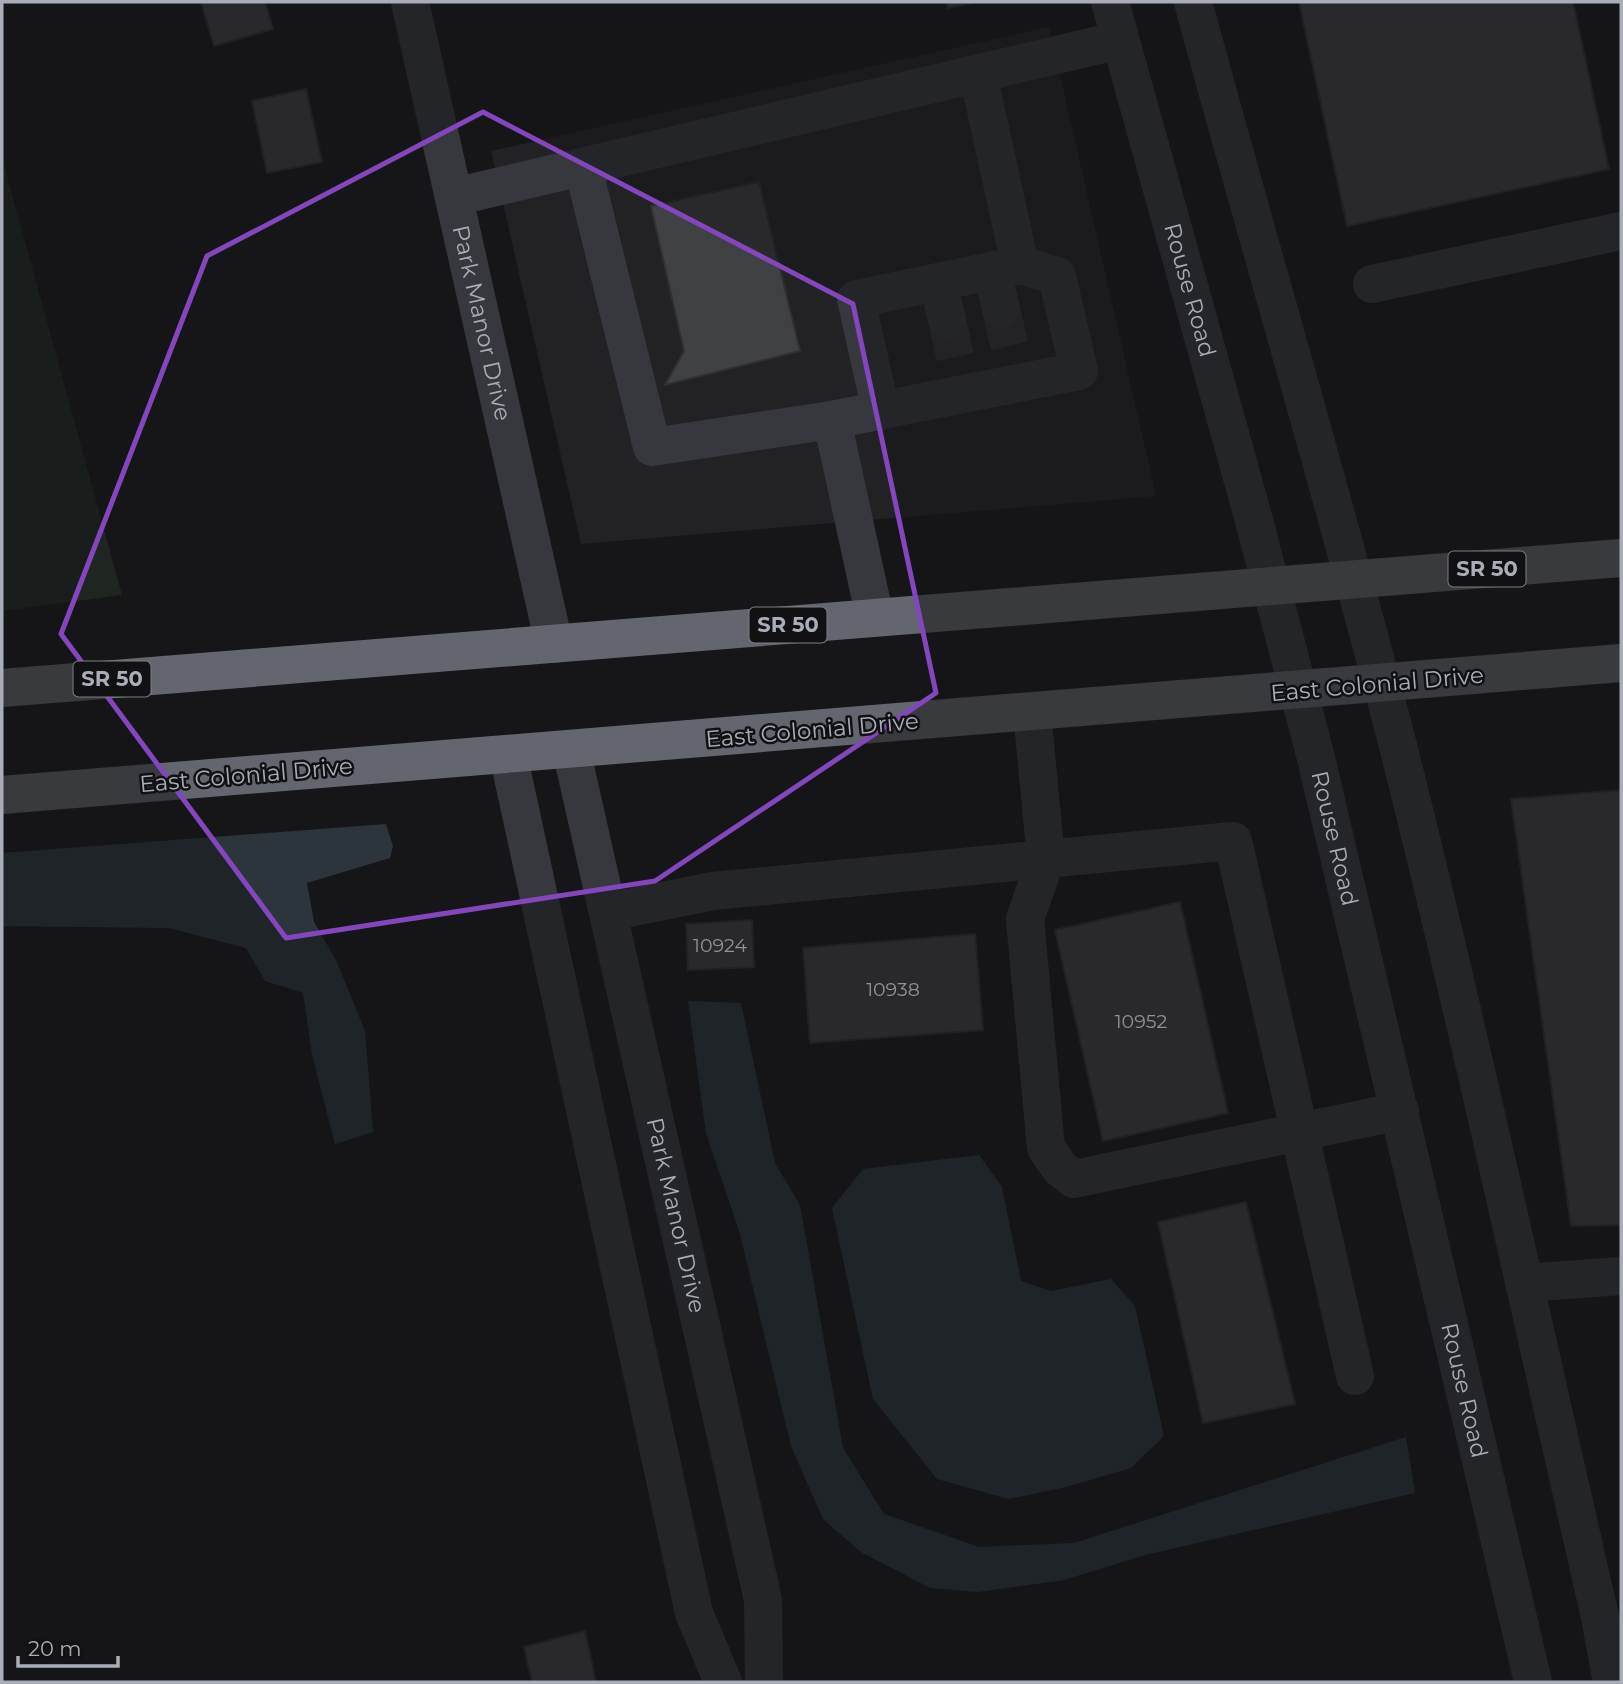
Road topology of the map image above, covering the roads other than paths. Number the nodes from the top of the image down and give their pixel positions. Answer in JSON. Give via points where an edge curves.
{"nodes":[{"id":1,"x":410,"y":2,"type":"edge"},
{"id":2,"x":1110,"y":2,"type":"edge"},
{"id":3,"x":1193,"y":2,"type":"edge"},
{"id":4,"x":1120,"y":40,"type":"junction"},
{"id":5,"x":978,"y":74,"type":"junction"},
{"id":6,"x":583,"y":167,"type":"junction"},
{"id":7,"x":454,"y":197,"type":"junction"},
{"id":8,"x":1621,"y":231,"type":"edge"},
{"id":9,"x":1006,"y":268,"type":"junction"},
{"id":10,"x":938,"y":282,"type":"junction"},
{"id":11,"x":1372,"y":284,"type":"dead end"},
{"id":12,"x":1001,"y":309,"type":"tunnel mouth"},
{"id":13,"x":947,"y":320,"type":"tunnel mouth"},
{"id":14,"x":881,"y":411,"type":"junction"},
{"id":15,"x":832,"y":420,"type":"junction"},
{"id":16,"x":1621,"y":558,"type":"edge"},
{"id":17,"x":1354,"y":579,"type":"junction"},
{"id":18,"x":1271,"y":586,"type":"junction"},
{"id":19,"x":875,"y":618,"type":"junction"},
{"id":20,"x":554,"y":644,"type":"junction"},
{"id":21,"x":1621,"y":663,"type":"edge"},
{"id":22,"x":1381,"y":683,"type":"junction"},
{"id":23,"x":2,"y":688,"type":"edge"},
{"id":24,"x":1298,"y":690,"type":"junction"},
{"id":25,"x":1032,"y":712,"type":"junction"},
{"id":26,"x":571,"y":749,"type":"junction"},
{"id":27,"x":508,"y":754,"type":"junction"},
{"id":28,"x":2,"y":795,"type":"edge"},
{"id":29,"x":1046,"y":859,"type":"junction"},
{"id":30,"x":608,"y":912,"type":"junction"},
{"id":31,"x":1400,"y":1111,"type":"junction"},
{"id":32,"x":1299,"y":1132,"type":"junction"},
{"id":33,"x":1621,"y":1276,"type":"edge"},
{"id":34,"x":1524,"y":1283,"type":"junction"},
{"id":35,"x":1355,"y":1376,"type":"dead end"},
{"id":36,"x":723,"y":1682,"type":"edge"},
{"id":37,"x":764,"y":1682,"type":"edge"},
{"id":38,"x":1533,"y":1682,"type":"edge"},
{"id":39,"x":1612,"y":1682,"type":"edge"}],
"edges":[{"from":1,"to":7,"type":"street","name":"Park Manor Drive"},
{"from":2,"to":4,"type":"street","name":"Rouse Road"},
{"from":3,"to":17,"type":"street"},
{"from":4,"to":5,"type":"street"},
{"from":4,"to":18,"type":"street","name":"Rouse Road"},
{"from":5,"to":6,"type":"street"},
{"from":5,"to":9,"type":"street"},
{"from":6,"to":7,"type":"street"},
{"from":6,"to":15,"type":"street","via":[[652,447]]},
{"from":7,"to":20,"type":"street","name":"Park Manor Drive"},
{"from":8,"to":11,"type":"street"},
{"from":9,"to":10,"type":"street"},
{"from":9,"to":12,"type":"street"},
{"from":9,"to":14,"type":"street","via":[[1058,276],[1079,371],[1016,372],[961,384]]},
{"from":10,"to":13,"type":"street"},
{"from":10,"to":14,"type":"street","via":[[856,299]]},
{"from":14,"to":15,"type":"street"},
{"from":15,"to":19,"type":"street"},
{"from":16,"to":17,"type":"highway","number":"SR 50"},
{"from":17,"to":18,"type":"highway","number":"SR 50"},
{"from":17,"to":22,"type":"street"},
{"from":18,"to":19,"type":"highway","number":"SR 50"},
{"from":18,"to":24,"type":"street","name":"Rouse Road"},
{"from":19,"to":20,"type":"highway","number":"SR 50"},
{"from":20,"to":23,"type":"highway","number":"SR 50"},
{"from":21,"to":22,"type":"highway","name":"East Colonial Drive"},
{"from":22,"to":24,"type":"highway","name":"East Colonial Drive"},
{"from":22,"to":34,"type":"street"},
{"from":24,"to":25,"type":"highway","name":"East Colonial Drive"},
{"from":24,"to":31,"type":"street","name":"Rouse Road"},
{"from":25,"to":26,"type":"highway","name":"East Colonial Drive"},
{"from":25,"to":29,"type":"street"},
{"from":26,"to":27,"type":"highway","name":"East Colonial Drive"},
{"from":26,"to":30,"type":"street","name":"Park Manor Drive"},
{"from":27,"to":28,"type":"highway","name":"East Colonial Drive"},
{"from":27,"to":36,"type":"street","via":[[694,1614]]},
{"from":29,"to":30,"type":"street","via":[[713,891]]},
{"from":29,"to":32,"type":"street","via":[[1233,841]]},
{"from":29,"to":32,"type":"street","via":[[1025,919],[1046,1148],[1060,1168],[1074,1179]]},
{"from":30,"to":37,"type":"street","name":"Park Manor Drive","via":[[762,1600]]},
{"from":31,"to":32,"type":"street"},
{"from":31,"to":38,"type":"street","name":"Rouse Road"},
{"from":32,"to":35,"type":"street"},
{"from":33,"to":34,"type":"street"},
{"from":34,"to":39,"type":"street"}]}
